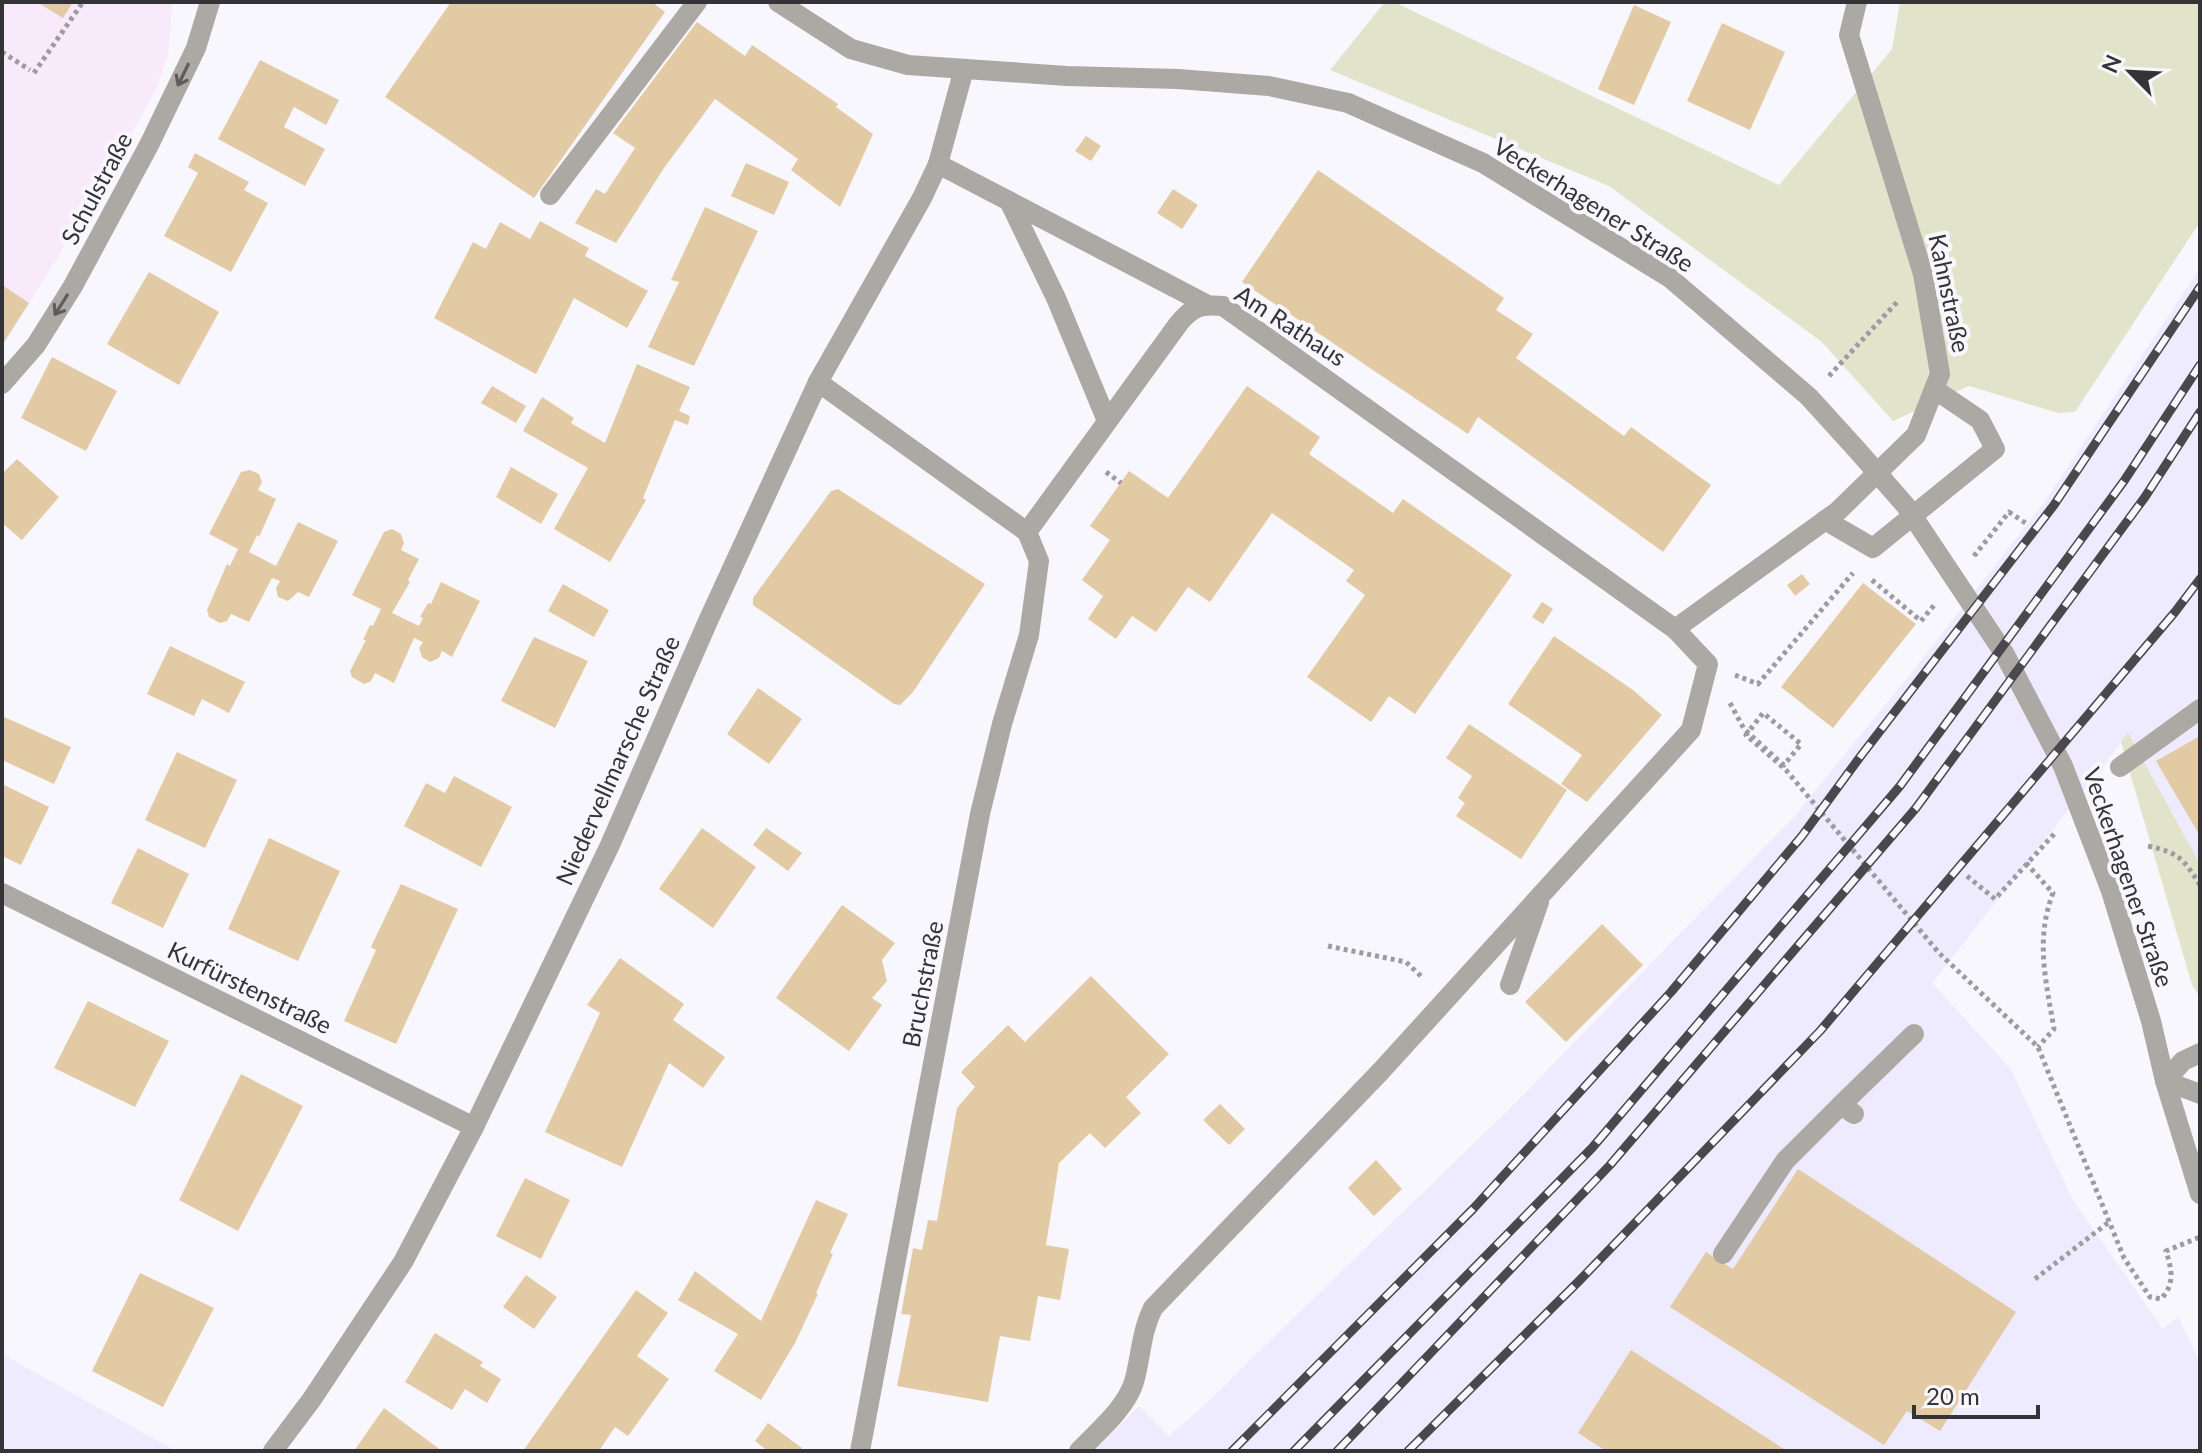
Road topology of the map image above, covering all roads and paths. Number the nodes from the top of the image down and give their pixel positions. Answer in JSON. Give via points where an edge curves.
{"nodes":[{"id":1,"x":83,"y":2,"type":"edge"},
{"id":2,"x":210,"y":2,"type":"edge"},
{"id":3,"x":697,"y":2,"type":"edge"},
{"id":4,"x":778,"y":2,"type":"edge"},
{"id":5,"x":1857,"y":2,"type":"edge"},
{"id":6,"x":2,"y":52,"type":"edge"},
{"id":7,"x":964,"y":69,"type":"junction"},
{"id":8,"x":938,"y":164,"type":"junction"},
{"id":9,"x":550,"y":195,"type":"dead end"},
{"id":10,"x":1009,"y":201,"type":"junction"},
{"id":11,"x":1898,"y":301,"type":"dead end"},
{"id":12,"x":1206,"y":304,"type":"junction"},
{"id":13,"x":1844,"y":359,"type":"dead end"},
{"id":14,"x":818,"y":382,"type":"junction"},
{"id":15,"x":2,"y":384,"type":"edge"},
{"id":16,"x":1934,"y":389,"type":"junction"},
{"id":17,"x":1107,"y":421,"type":"junction"},
{"id":18,"x":1825,"y":520,"type":"junction"},
{"id":19,"x":2027,"y":524,"type":"dead end"},
{"id":20,"x":1027,"y":532,"type":"junction"},
{"id":21,"x":1970,"y":560,"type":"dead end"},
{"id":22,"x":1857,"y":567,"type":"dead end"},
{"id":23,"x":1868,"y":576,"type":"dead end"},
{"id":24,"x":1941,"y":597,"type":"dead end"},
{"id":25,"x":1675,"y":629,"type":"junction"},
{"id":26,"x":1708,"y":664,"type":"junction"},
{"id":27,"x":2200,"y":709,"type":"edge"},
{"id":28,"x":1744,"y":729,"type":"dead end"},
{"id":29,"x":2120,"y":767,"type":"dead end"},
{"id":30,"x":2148,"y":846,"type":"dead end"},
{"id":31,"x":1967,"y":876,"type":"dead end"},
{"id":32,"x":2200,"y":885,"type":"edge"},
{"id":33,"x":2,"y":893,"type":"edge"},
{"id":34,"x":1542,"y":893,"type":"junction"},
{"id":35,"x":1328,"y":946,"type":"dead end"},
{"id":36,"x":1510,"y":985,"type":"dead end"},
{"id":37,"x":1447,"y":998,"type":"junction"},
{"id":38,"x":1914,"y":1034,"type":"dead end"},
{"id":39,"x":2038,"y":1047,"type":"junction"},
{"id":40,"x":2200,"y":1053,"type":"edge"},
{"id":41,"x":2165,"y":1081,"type":"junction"},
{"id":42,"x":2200,"y":1094,"type":"edge"},
{"id":43,"x":474,"y":1127,"type":"junction"},
{"id":44,"x":2200,"y":1194,"type":"edge"},
{"id":45,"x":2109,"y":1222,"type":"junction"},
{"id":46,"x":2200,"y":1237,"type":"edge"},
{"id":47,"x":1723,"y":1254,"type":"dead end"},
{"id":48,"x":2035,"y":1279,"type":"dead end"},
{"id":49,"x":273,"y":1451,"type":"edge"},
{"id":50,"x":860,"y":1451,"type":"edge"},
{"id":51,"x":1079,"y":1451,"type":"edge"}],
"edges":[{"from":1,"to":6,"type":"path","via":[[32,72]]},
{"from":2,"to":15,"type":"street","name":"Schulstraße","one_way":true,"via":[[189,62],[149,145],[73,286],[36,345]]},
{"from":3,"to":9,"type":"street"},
{"from":4,"to":7,"type":"street","name":"Veckerhagener Straße","via":[[851,49],[908,65]]},
{"from":5,"to":16,"type":"street","name":"Kahnstraße","via":[[1849,35],[1923,274],[1940,374]]},
{"from":7,"to":8,"type":"street","name":"Niedervellmarsche Straße"},
{"from":7,"to":41,"type":"street","name":"Veckerhagener Straße","via":[[1269,86],[1348,103],[1483,163],[1670,278],[1809,397],[1858,451],[1906,506],[2004,653],[2063,766],[2111,891]]},
{"from":8,"to":10,"type":"street"},
{"from":8,"to":14,"type":"street","name":"Niedervellmarsche Straße"},
{"from":10,"to":12,"type":"street"},
{"from":10,"to":17,"type":"street"},
{"from":11,"to":13,"type":"path"},
{"from":12,"to":17,"type":"street","name":"Am Rathaus","via":[[1184,316]]},
{"from":12,"to":25,"type":"street","name":"Am Rathaus","via":[[1223,306],[1252,325]]},
{"from":14,"to":20,"type":"street"},
{"from":14,"to":43,"type":"street","name":"Niedervellmarsche Straße","via":[[610,845]]},
{"from":16,"to":18,"type":"street","name":"Kahnstraße","via":[[1916,435]]},
{"from":16,"to":18,"type":"street","via":[[1980,420],[1995,449],[1873,548]]},
{"from":17,"to":20,"type":"street","name":"Am Rathaus"},
{"from":18,"to":25,"type":"street","name":"Kahnstraße"},
{"from":19,"to":21,"type":"path","via":[[2009,512]]},
{"from":20,"to":50,"type":"street","name":"Bruchstraße","via":[[1039,561],[1029,635],[980,814]]},
{"from":22,"to":26,"type":"path","via":[[1758,684]]},
{"from":23,"to":24,"type":"path","via":[[1921,621]]},
{"from":25,"to":26,"type":"street","name":"Am Rathaus"},
{"from":26,"to":34,"type":"street","via":[[1691,730]]},
{"from":27,"to":29,"type":"street"},
{"from":28,"to":39,"type":"path","via":[[1779,761],[1784,765],[1801,744],[1763,713],[1746,735],[1786,770],[1939,953]]},
{"from":30,"to":32,"type":"path","via":[[2184,859]]},
{"from":31,"to":39,"type":"path","via":[[1995,899],[2026,863],[2053,893],[2041,952],[2054,1029]]},
{"from":33,"to":43,"type":"street","name":"Kurfürstenstraße"},
{"from":34,"to":36,"type":"street"},
{"from":34,"to":37,"type":"street"},
{"from":35,"to":37,"type":"path","via":[[1406,962]]},
{"from":37,"to":51,"type":"street","via":[[1153,1308],[1125,1400]]},
{"from":38,"to":47,"type":"street","via":[[1847,1110],[1785,1161]]},
{"from":39,"to":45,"type":"path"},
{"from":40,"to":41,"type":"street","via":[[2183,1061]]},
{"from":41,"to":42,"type":"street"},
{"from":41,"to":44,"type":"street","name":"Veckerhagener Straße"},
{"from":43,"to":49,"type":"street","name":"Niedervellmarsche Straße","via":[[403,1262]]},
{"from":45,"to":46,"type":"path","via":[[2124,1258],[2150,1297],[2161,1299],[2173,1272],[2166,1251]]},
{"from":45,"to":48,"type":"path"}]}
